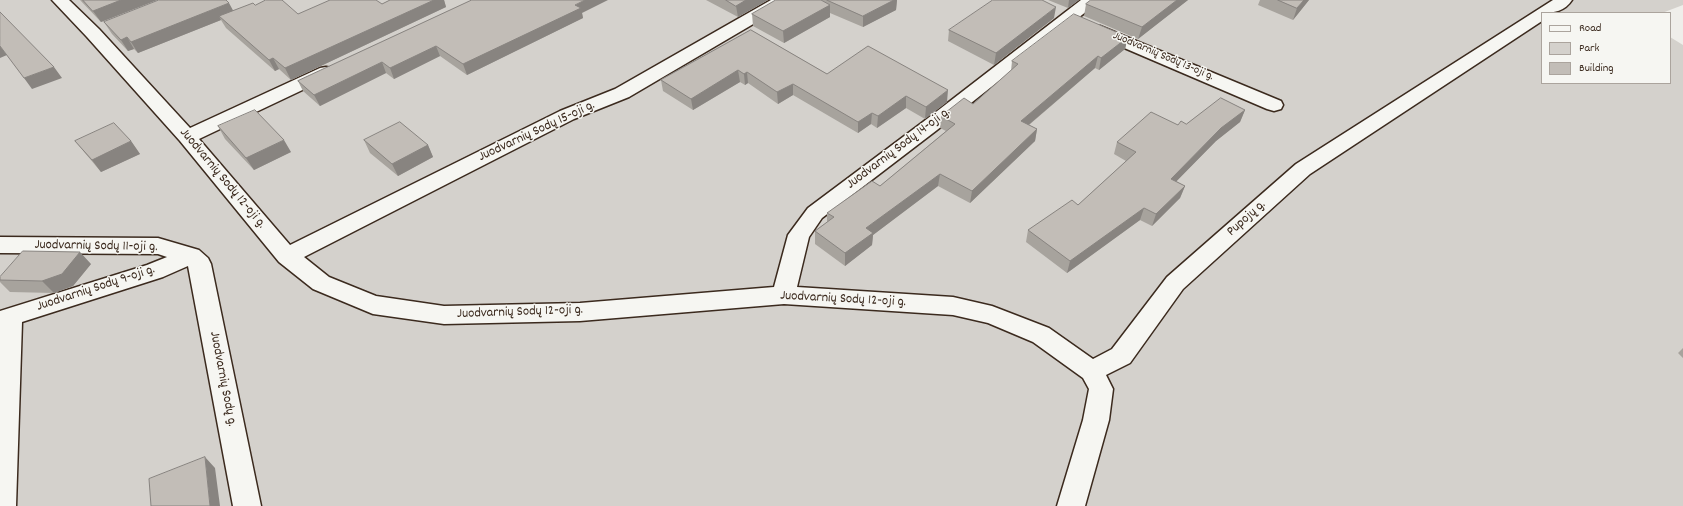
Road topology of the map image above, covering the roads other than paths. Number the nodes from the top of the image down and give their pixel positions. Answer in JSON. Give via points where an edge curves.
{"nodes":[{"id":1,"x":60,"y":0,"type":"edge"},
{"id":2,"x":783,"y":0,"type":"edge"},
{"id":3,"x":1091,"y":0,"type":"edge"},
{"id":4,"x":1564,"y":0,"type":"edge"},
{"id":5,"x":1049,"y":8,"type":"edge"},
{"id":6,"x":1546,"y":12,"type":"edge"},
{"id":7,"x":1541,"y":15,"type":"edge"},
{"id":8,"x":1068,"y":17,"type":"junction"},
{"id":9,"x":344,"y":64,"type":"edge"},
{"id":10,"x":1274,"y":105,"type":"dead end"},
{"id":11,"x":188,"y":137,"type":"junction"},
{"id":12,"x":0,"y":245,"type":"edge"},
{"id":13,"x":191,"y":256,"type":"junction"},
{"id":14,"x":287,"y":256,"type":"junction"},
{"id":15,"x":784,"y":295,"type":"junction"},
{"id":16,"x":5,"y":318,"type":"edge"},
{"id":17,"x":1092,"y":371,"type":"junction"},
{"id":18,"x":2,"y":506,"type":"edge"},
{"id":19,"x":247,"y":506,"type":"edge"},
{"id":20,"x":1071,"y":506,"type":"edge"}],
"edges":[{"from":1,"to":11,"type":"street","name":"Juodvarnių Sodų 12-oji g.","via":[[100,30]]},
{"from":2,"to":14,"type":"street","name":"Juodvarnių Sodų 15-oji g.","via":[[622,93],[567,115]]},
{"from":3,"to":8,"type":"street","name":"Juodvarnių Sodų 14-oji g."},
{"from":4,"to":6,"type":"street","name":"Pupojų g."},
{"from":5,"to":8,"type":"street","name":"Juodvarnių Sodų 13-oji g."},
{"from":7,"to":17,"type":"street","name":"Pupojų g.","via":[[1303,169],[1175,283],[1121,356]]},
{"from":8,"to":10,"type":"street","name":"Juodvarnių Sodų 13-oji g."},
{"from":8,"to":15,"type":"street","name":"Juodvarnių Sodų 14-oji g.","via":[[815,213],[799,235]]},
{"from":9,"to":11,"type":"street"},
{"from":11,"to":14,"type":"street","name":"Juodvarnių Sodų 12-oji g."},
{"from":12,"to":13,"type":"street","name":"Juodvarnių Sodų 11-oji g.","via":[[158,246]]},
{"from":13,"to":16,"type":"street","name":"Juodvarnių Sodų 9-oji g.","via":[[155,271]]},
{"from":13,"to":19,"type":"street","name":"Juodvarnių Sodų g.","via":[[200,264]]},
{"from":14,"to":15,"type":"street","name":"Juodvarnių Sodų 12-oji g.","via":[[321,283],[373,305],[444,315],[580,312]]},
{"from":15,"to":17,"type":"street","name":"Juodvarnių Sodų 12-oji g.","via":[[953,306],[984,314],[1041,335]]},
{"from":16,"to":18,"type":"street"},
{"from":17,"to":20,"type":"street","via":[[1101,389],[1098,412]]}]}
